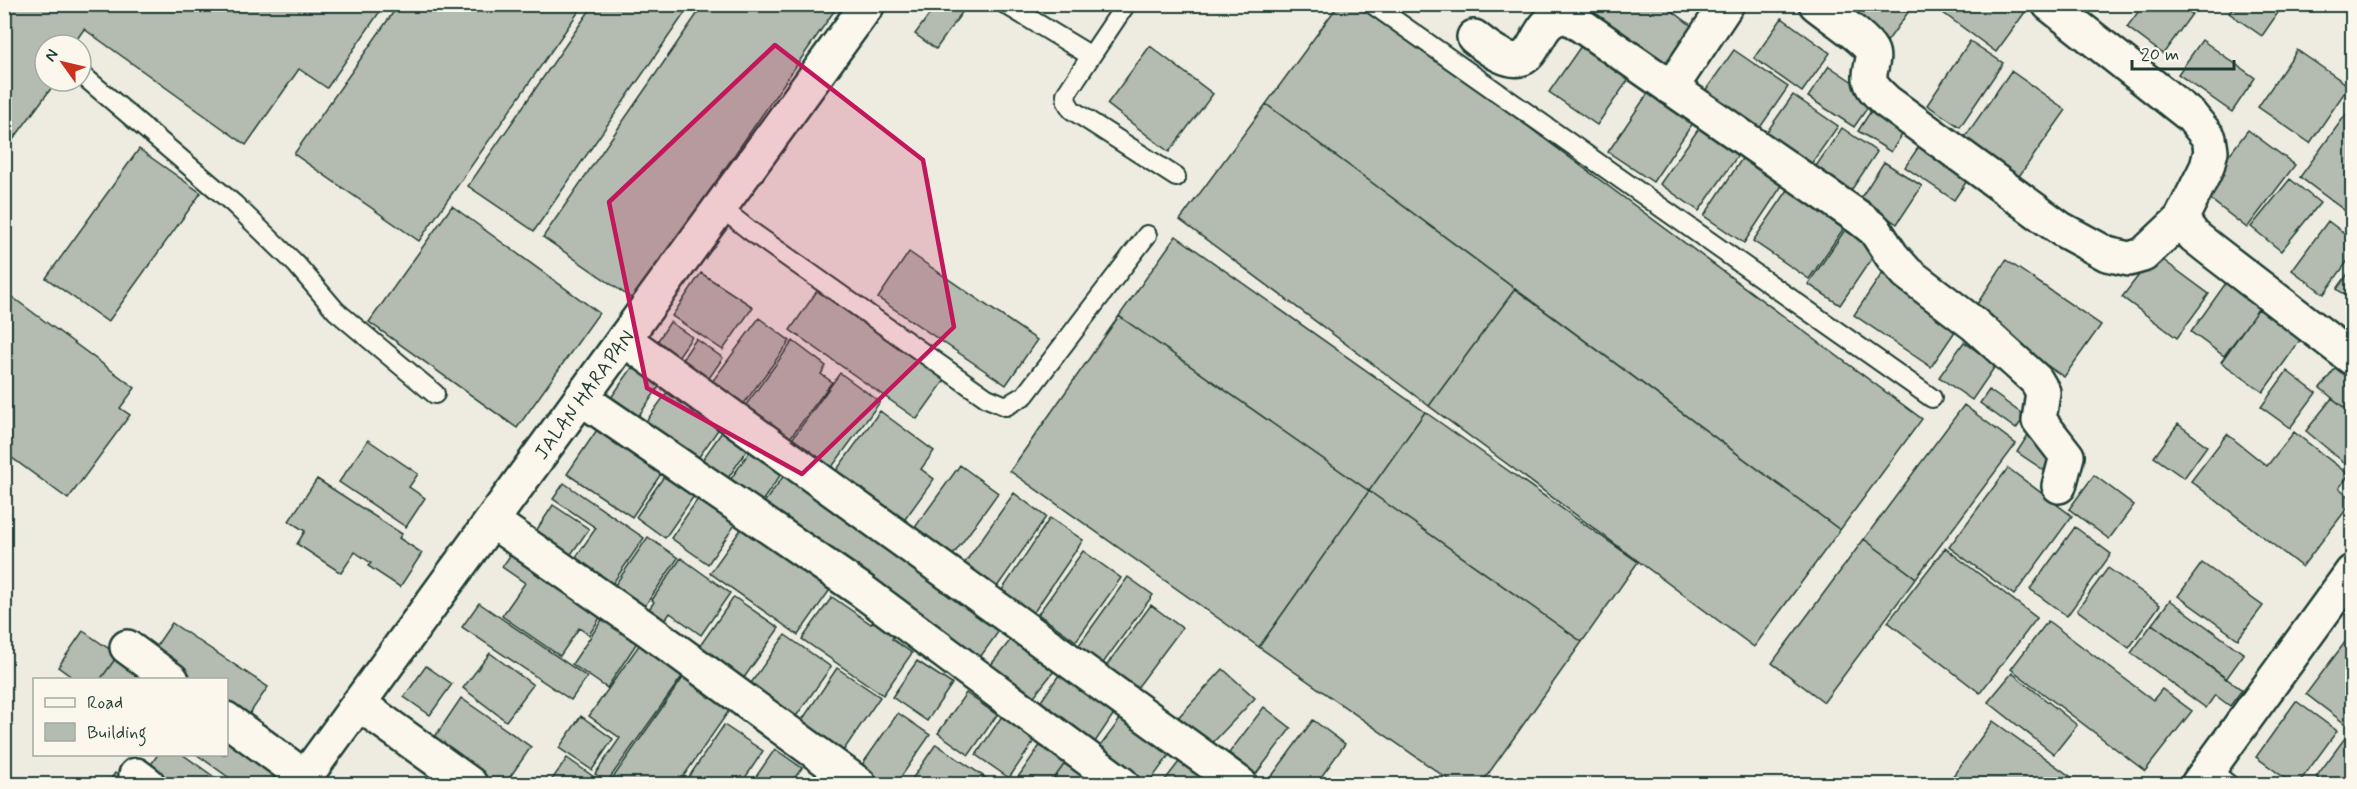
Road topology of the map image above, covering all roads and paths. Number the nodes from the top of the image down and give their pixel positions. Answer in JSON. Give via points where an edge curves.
{"nodes":[{"id":1,"x":868,"y":4,"type":"edge"},
{"id":2,"x":1005,"y":4,"type":"edge"},
{"id":3,"x":1126,"y":4,"type":"edge"},
{"id":4,"x":1372,"y":4,"type":"edge"},
{"id":5,"x":1727,"y":4,"type":"edge"},
{"id":6,"x":1816,"y":4,"type":"edge"},
{"id":7,"x":2049,"y":4,"type":"edge"},
{"id":8,"x":1474,"y":38,"type":"dead end"},
{"id":9,"x":1091,"y":56,"type":"junction"},
{"id":10,"x":93,"y":84,"type":"edge"},
{"id":11,"x":1671,"y":88,"type":"junction"},
{"id":12,"x":1176,"y":177,"type":"dead end"},
{"id":13,"x":720,"y":207,"type":"junction"},
{"id":14,"x":2181,"y":219,"type":"junction"},
{"id":15,"x":1147,"y":235,"type":"dead end"},
{"id":16,"x":624,"y":339,"type":"junction"},
{"id":17,"x":2352,"y":358,"type":"edge"},
{"id":18,"x":435,"y":394,"type":"dead end"},
{"id":19,"x":581,"y":398,"type":"junction"},
{"id":20,"x":1932,"y":398,"type":"dead end"},
{"id":21,"x":2059,"y":486,"type":"dead end"},
{"id":22,"x":492,"y":521,"type":"junction"},
{"id":23,"x":2352,"y":572,"type":"edge"},
{"id":24,"x":127,"y":647,"type":"dead end"},
{"id":25,"x":169,"y":678,"type":"edge"},
{"id":26,"x":359,"y":704,"type":"junction"},
{"id":27,"x":228,"y":721,"type":"edge"},
{"id":28,"x":2212,"y":779,"type":"edge"},
{"id":29,"x":303,"y":781,"type":"edge"},
{"id":30,"x":470,"y":784,"type":"edge"},
{"id":31,"x":859,"y":784,"type":"edge"},
{"id":32,"x":1122,"y":784,"type":"edge"},
{"id":33,"x":1240,"y":784,"type":"edge"}],
"edges":[{"from":1,"to":13,"type":"street","name":"JALAN HARAPAN"},
{"from":2,"to":9,"type":"lane"},
{"from":3,"to":9,"type":"lane"},
{"from":4,"to":20,"type":"lane"},
{"from":5,"to":11,"type":"street"},
{"from":6,"to":14,"type":"street","via":[[1871,50],[1870,79],[1886,101],[2076,239],[2107,254],[2129,259],[2143,255]]},
{"from":7,"to":14,"type":"street","via":[[2191,116],[2209,138],[2207,167]]},
{"from":8,"to":11,"type":"street","via":[[1493,53],[1518,61],[1529,55],[1549,21],[1569,17]]},
{"from":9,"to":12,"type":"lane","via":[[1066,94],[1072,110]]},
{"from":10,"to":18,"type":"lane","via":[[234,204],[296,264],[336,312]]},
{"from":11,"to":21,"type":"street","via":[[1875,230],[1907,273],[1974,324],[2036,380],[2043,392],[2039,420],[2067,456]]},
{"from":13,"to":15,"type":"lane","via":[[978,391],[1006,406],[1025,395]]},
{"from":13,"to":16,"type":"street","name":"JALAN HARAPAN"},
{"from":14,"to":17,"type":"street","via":[[2194,236]]},
{"from":16,"to":19,"type":"street","name":"JALAN HARAPAN"},
{"from":16,"to":33,"type":"street"},
{"from":19,"to":22,"type":"street","name":"JALAN HARAPAN"},
{"from":19,"to":32,"type":"street","via":[[861,590]]},
{"from":22,"to":26,"type":"street","name":"JALAN HARAPAN"},
{"from":22,"to":31,"type":"street"},
{"from":23,"to":28,"type":"street"},
{"from":24,"to":25,"type":"street"},
{"from":26,"to":29,"type":"street","name":"JALAN HARAPAN"},
{"from":26,"to":30,"type":"street"},
{"from":27,"to":29,"type":"street"}]}
